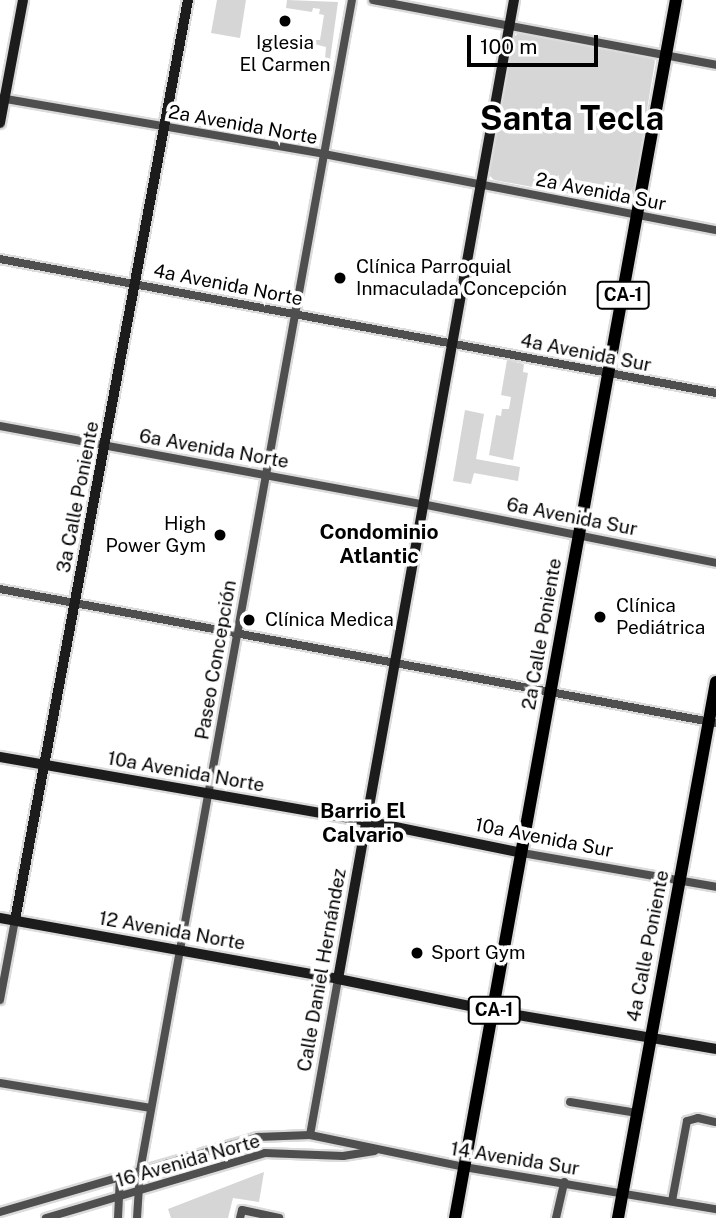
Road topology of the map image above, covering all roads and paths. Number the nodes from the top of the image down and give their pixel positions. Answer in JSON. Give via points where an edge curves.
{"nodes":[{"id":1,"x":23,"y":0,"type":"edge"},
{"id":2,"x":188,"y":0,"type":"edge"},
{"id":3,"x":352,"y":0,"type":"edge"},
{"id":4,"x":373,"y":0,"type":"edge"},
{"id":5,"x":514,"y":0,"type":"edge"},
{"id":6,"x":676,"y":0,"type":"edge"},
{"id":7,"x":510,"y":26,"type":"junction"},
{"id":8,"x":666,"y":56,"type":"junction"},
{"id":9,"x":716,"y":65,"type":"edge"},
{"id":10,"x":2,"y":98,"type":"edge"},
{"id":11,"x":0,"y":122,"type":"edge"},
{"id":12,"x":164,"y":128,"type":"junction"},
{"id":13,"x":324,"y":154,"type":"junction"},
{"id":14,"x":480,"y":184,"type":"junction"},
{"id":15,"x":638,"y":216,"type":"junction"},
{"id":16,"x":716,"y":230,"type":"edge"},
{"id":17,"x":0,"y":259,"type":"edge"},
{"id":18,"x":136,"y":284,"type":"junction"},
{"id":19,"x":296,"y":314,"type":"junction"},
{"id":20,"x":451,"y":343,"type":"junction"},
{"id":21,"x":609,"y":373,"type":"junction"},
{"id":22,"x":716,"y":393,"type":"edge"},
{"id":23,"x":0,"y":426,"type":"edge"},
{"id":24,"x":105,"y":445,"type":"junction"},
{"id":25,"x":265,"y":474,"type":"junction"},
{"id":26,"x":422,"y":504,"type":"junction"},
{"id":27,"x":579,"y":535,"type":"junction"},
{"id":28,"x":716,"y":563,"type":"edge"},
{"id":29,"x":0,"y":589,"type":"edge"},
{"id":30,"x":75,"y":604,"type":"junction"},
{"id":31,"x":237,"y":632,"type":"junction"},
{"id":32,"x":393,"y":664,"type":"junction"},
{"id":33,"x":716,"y":682,"type":"edge"},
{"id":34,"x":551,"y":695,"type":"junction"},
{"id":35,"x":712,"y":722,"type":"edge"},
{"id":36,"x":0,"y":757,"type":"edge"},
{"id":37,"x":46,"y":765,"type":"junction"},
{"id":38,"x":208,"y":793,"type":"junction"},
{"id":39,"x":366,"y":821,"type":"junction"},
{"id":40,"x":522,"y":853,"type":"junction"},
{"id":41,"x":680,"y":881,"type":"junction"},
{"id":42,"x":716,"y":887,"type":"edge"},
{"id":43,"x":0,"y":918,"type":"edge"},
{"id":44,"x":15,"y":920,"type":"junction"},
{"id":45,"x":180,"y":950,"type":"junction"},
{"id":46,"x":338,"y":979,"type":"junction"},
{"id":47,"x":0,"y":1000,"type":"edge"},
{"id":48,"x":494,"y":1011,"type":"junction"},
{"id":49,"x":650,"y":1038,"type":"junction"},
{"id":50,"x":715,"y":1046,"type":"edge"},
{"id":51,"x":0,"y":1083,"type":"edge"},
{"id":52,"x":570,"y":1102,"type":"dead end"},
{"id":53,"x":151,"y":1108,"type":"junction"},
{"id":54,"x":637,"y":1113,"type":"junction"},
{"id":55,"x":716,"y":1122,"type":"edge"},
{"id":56,"x":310,"y":1135,"type":"junction"},
{"id":57,"x":382,"y":1150,"type":"junction"},
{"id":58,"x":464,"y":1167,"type":"junction"},
{"id":59,"x":140,"y":1171,"type":"junction"},
{"id":60,"x":120,"y":1176,"type":"junction"},
{"id":61,"x":564,"y":1182,"type":"junction"},
{"id":62,"x":139,"y":1191,"type":"junction"},
{"id":63,"x":623,"y":1193,"type":"junction"},
{"id":64,"x":119,"y":1197,"type":"junction"},
{"id":65,"x":40,"y":1200,"type":"junction"},
{"id":66,"x":672,"y":1201,"type":"junction"},
{"id":67,"x":716,"y":1209,"type":"edge"},
{"id":68,"x":0,"y":1212,"type":"edge"},
{"id":69,"x":241,"y":1214,"type":"edge"},
{"id":70,"x":47,"y":1218,"type":"edge"},
{"id":71,"x":118,"y":1218,"type":"edge"},
{"id":72,"x":137,"y":1218,"type":"edge"},
{"id":73,"x":279,"y":1218,"type":"edge"},
{"id":74,"x":455,"y":1218,"type":"edge"},
{"id":75,"x":556,"y":1218,"type":"edge"},
{"id":76,"x":618,"y":1218,"type":"edge"}],
"edges":[{"from":1,"to":10,"type":"street"},
{"from":2,"to":12,"type":"street","name":"3a Calle Poniente"},
{"from":3,"to":13,"type":"street","name":"Paseo Concepción"},
{"from":4,"to":7,"type":"street"},
{"from":5,"to":7,"type":"street","name":"Calle Daniel Hernández"},
{"from":6,"to":8,"type":"main road","number":"CA-1"},
{"from":7,"to":8,"type":"street"},
{"from":7,"to":14,"type":"street","name":"Calle Daniel Hernández"},
{"from":8,"to":9,"type":"street"},
{"from":8,"to":15,"type":"main road","name":"2a Calle Poniente","number":"CA-1"},
{"from":10,"to":11,"type":"street"},
{"from":10,"to":12,"type":"street","name":"2a Avenida Norte"},
{"from":12,"to":13,"type":"street","name":"2a Avenida Norte"},
{"from":12,"to":18,"type":"street","name":"3a Calle Poniente"},
{"from":13,"to":14,"type":"street","name":"2a Avenida Norte"},
{"from":13,"to":19,"type":"street","name":"Paseo Concepción"},
{"from":14,"to":15,"type":"street","name":"2a Avenida Sur"},
{"from":14,"to":20,"type":"street","name":"Calle Daniel Hernández"},
{"from":15,"to":16,"type":"street","name":"2a Avenida Sur"},
{"from":15,"to":21,"type":"main road","name":"2a Calle Poniente","number":"CA-1"},
{"from":17,"to":18,"type":"street","name":"4a Avenida Norte"},
{"from":18,"to":19,"type":"street","name":"4a Avenida Norte"},
{"from":18,"to":24,"type":"street","name":"3a Calle Poniente"},
{"from":19,"to":20,"type":"street","name":"4a Avenida Norte"},
{"from":19,"to":25,"type":"street","name":"Paseo Concepción"},
{"from":20,"to":21,"type":"street","name":"4a Avenida Sur"},
{"from":20,"to":26,"type":"street","name":"Calle Daniel Hernández"},
{"from":21,"to":22,"type":"street","name":"4a Avenida Sur"},
{"from":21,"to":27,"type":"main road","name":"2a Calle Poniente","number":"CA-1"},
{"from":23,"to":24,"type":"street","name":"6a Avenida Norte"},
{"from":24,"to":25,"type":"street","name":"6a Avenida Norte"},
{"from":24,"to":30,"type":"street","name":"3a Calle Poniente"},
{"from":25,"to":26,"type":"street","name":"6a Avenida Norte"},
{"from":25,"to":31,"type":"street","name":"Paseo Concepción"},
{"from":26,"to":27,"type":"street","name":"6a Avenida Sur"},
{"from":26,"to":32,"type":"street","name":"Calle Daniel Hernández"},
{"from":27,"to":28,"type":"street","name":"6a Avenida Sur"},
{"from":27,"to":34,"type":"main road","name":"2a Calle Poniente","number":"CA-1"},
{"from":29,"to":30,"type":"street"},
{"from":30,"to":31,"type":"street"},
{"from":30,"to":37,"type":"street","name":"3a Calle Poniente"},
{"from":31,"to":32,"type":"street"},
{"from":31,"to":38,"type":"street","name":"Paseo Concepción"},
{"from":32,"to":34,"type":"street"},
{"from":32,"to":39,"type":"street","name":"Calle Daniel Hernández"},
{"from":33,"to":35,"type":"main road","name":"4a Calle Poniente"},
{"from":34,"to":35,"type":"street"},
{"from":34,"to":40,"type":"main road","name":"2a Calle Poniente","number":"CA-1"},
{"from":35,"to":41,"type":"main road","name":"4a Calle Poniente"},
{"from":36,"to":37,"type":"street","name":"10a Avenida Norte"},
{"from":37,"to":38,"type":"street","name":"10a Avenida Norte"},
{"from":37,"to":44,"type":"street","name":"3a Calle Poniente"},
{"from":38,"to":39,"type":"street","name":"10a Avenida Norte"},
{"from":38,"to":45,"type":"street","name":"Paseo Concepción"},
{"from":39,"to":40,"type":"street","name":"10a Avenida Sur"},
{"from":39,"to":46,"type":"street","name":"Calle Daniel Hernández"},
{"from":40,"to":41,"type":"street","name":"10a Avenida Sur"},
{"from":40,"to":48,"type":"main road","name":"2a Calle Poniente","number":"CA-1"},
{"from":41,"to":42,"type":"street","name":"10a Avenida Sur"},
{"from":41,"to":49,"type":"main road","name":"4a Calle Poniente"},
{"from":43,"to":44,"type":"street","name":"12 Avenida Norte"},
{"from":44,"to":45,"type":"street","name":"12 Avenida Norte"},
{"from":44,"to":47,"type":"street","name":"3a Calle Poniente"},
{"from":45,"to":46,"type":"street","name":"12 Avenida Norte"},
{"from":45,"to":53,"type":"street","name":"Paseo Concepción"},
{"from":46,"to":48,"type":"street","name":"12 Avenida Norte"},
{"from":46,"to":56,"type":"street","name":"Calle Daniel Hernández"},
{"from":48,"to":49,"type":"street","name":"12 Avenida Norte"},
{"from":48,"to":58,"type":"main road","name":"2a Calle Poniente","number":"CA-1"},
{"from":49,"to":50,"type":"street","name":"12 Avenida Norte"},
{"from":49,"to":54,"type":"main road","name":"4a Calle Poniente"},
{"from":51,"to":53,"type":"street"},
{"from":52,"to":54,"type":"street"},
{"from":53,"to":59,"type":"street","name":"Paseo Concepción"},
{"from":54,"to":63,"type":"main road","name":"4a Calle Poniente"},
{"from":55,"to":66,"type":"street","via":[[687,1121]]},
{"from":56,"to":57,"type":"street","name":"14 Avenida Sur"},
{"from":56,"to":59,"type":"street","name":"16 Avenida Norte","via":[[258,1138]]},
{"from":57,"to":58,"type":"street","name":"14 Avenida Sur"},
{"from":57,"to":62,"type":"street","name":"16 Avenida Norte","via":[[343,1156],[265,1153]]},
{"from":58,"to":61,"type":"street","name":"14 Avenida Sur"},
{"from":58,"to":74,"type":"main road","name":"2a Calle Poniente","number":"CA-1"},
{"from":59,"to":60,"type":"street","name":"16 Avenida Norte"},
{"from":59,"to":62,"type":"street","name":"Paseo Concepción"},
{"from":60,"to":64,"type":"street"},
{"from":60,"to":65,"type":"street","name":"16 Avenida Norte"},
{"from":61,"to":63,"type":"street","name":"14 Avenida Sur"},
{"from":61,"to":75,"type":"street"},
{"from":62,"to":64,"type":"street","name":"16 Avenida Norte"},
{"from":62,"to":72,"type":"street","name":"Paseo Concepción"},
{"from":63,"to":66,"type":"street","name":"14 Avenida Sur"},
{"from":63,"to":76,"type":"main road","name":"4a Calle Poniente"},
{"from":64,"to":70,"type":"street","name":"16 Avenida Norte"},
{"from":64,"to":71,"type":"street"},
{"from":65,"to":68,"type":"street","name":"16 Avenida Norte"},
{"from":65,"to":70,"type":"street"},
{"from":66,"to":67,"type":"street","name":"14 Avenida Sur"},
{"from":69,"to":73,"type":"street"}]}
